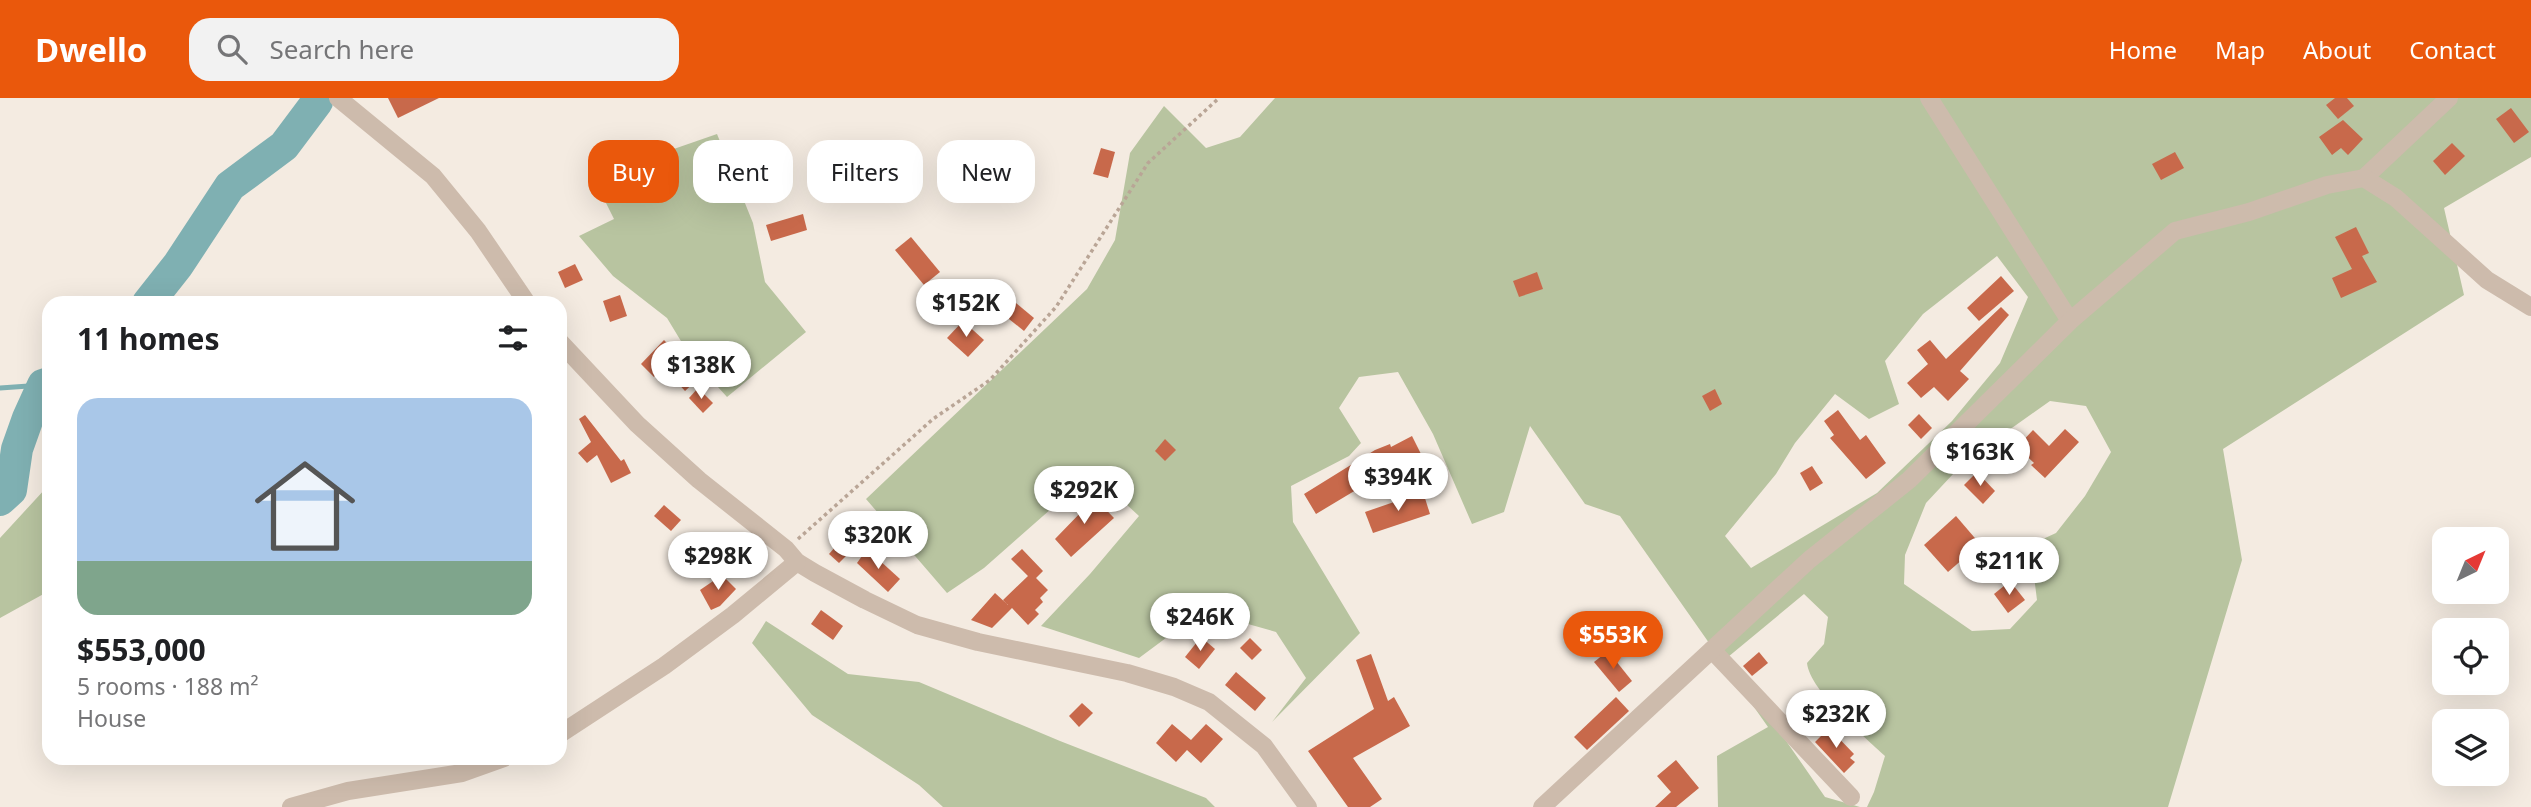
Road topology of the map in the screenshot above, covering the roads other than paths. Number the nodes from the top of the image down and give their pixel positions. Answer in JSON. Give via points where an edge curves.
{"nodes":[{"id":1,"x":338,"y":98,"type":"edge"},
{"id":2,"x":1929,"y":98,"type":"edge"},
{"id":3,"x":2449,"y":98,"type":"edge"},
{"id":4,"x":2364,"y":178,"type":"junction"},
{"id":5,"x":522,"y":296,"type":"edge"},
{"id":6,"x":2531,"y":307,"type":"edge"},
{"id":7,"x":2070,"y":321,"type":"junction"},
{"id":8,"x":567,"y":349,"type":"edge"},
{"id":9,"x":792,"y":556,"type":"junction"},
{"id":10,"x":1712,"y":650,"type":"junction"},
{"id":11,"x":567,"y":729,"type":"edge"},
{"id":12,"x":484,"y":765,"type":"edge"},
{"id":13,"x":1850,"y":797,"type":"dead end"},
{"id":14,"x":291,"y":807,"type":"edge"},
{"id":15,"x":1308,"y":807,"type":"edge"},
{"id":16,"x":1542,"y":807,"type":"edge"}],
"edges":[{"from":1,"to":5,"type":"street","via":[[433,176]]},
{"from":2,"to":7,"type":"street"},
{"from":3,"to":4,"type":"street"},
{"from":4,"to":6,"type":"street","via":[[2396,198],[2487,280]]},
{"from":4,"to":7,"type":"street","via":[[2175,232]]},
{"from":7,"to":10,"type":"street","via":[[1909,480],[1809,560]]},
{"from":8,"to":9,"type":"street","via":[[637,424]]},
{"from":9,"to":11,"type":"street","via":[[733,615]]},
{"from":9,"to":15,"type":"street","via":[[864,600],[917,625],[1127,673],[1209,702],[1264,746]]},
{"from":10,"to":13,"type":"street"},
{"from":10,"to":16,"type":"street"},
{"from":12,"to":14,"type":"street","via":[[462,773],[348,791]]}]}
